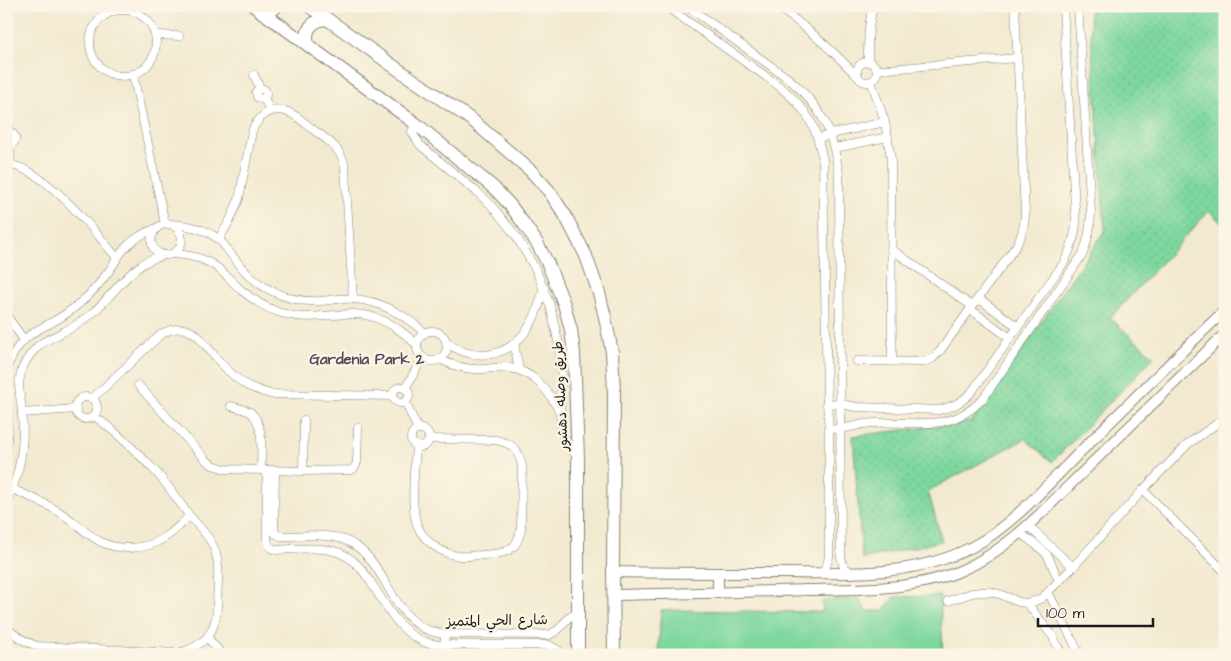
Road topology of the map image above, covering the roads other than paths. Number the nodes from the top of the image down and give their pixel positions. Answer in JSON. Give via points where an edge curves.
{"nodes":[{"id":1,"x":277,"y":6,"type":"edge"},
{"id":2,"x":310,"y":6,"type":"edge"},
{"id":3,"x":666,"y":6,"type":"edge"},
{"id":4,"x":688,"y":6,"type":"edge"},
{"id":5,"x":776,"y":6,"type":"edge"},
{"id":6,"x":873,"y":6,"type":"edge"},
{"id":7,"x":1015,"y":6,"type":"edge"},
{"id":8,"x":1063,"y":6,"type":"edge"},
{"id":9,"x":1078,"y":6,"type":"edge"},
{"id":10,"x":118,"y":8,"type":"edge"},
{"id":11,"x":259,"y":10,"type":"edge"},
{"id":12,"x":327,"y":19,"type":"junction"},
{"id":13,"x":156,"y":35,"type":"junction"},
{"id":14,"x":178,"y":36,"type":"dead end"},
{"id":15,"x":308,"y":45,"type":"junction"},
{"id":16,"x":1017,"y":58,"type":"junction"},
{"id":17,"x":868,"y":62,"type":"junction"},
{"id":18,"x":877,"y":70,"type":"junction"},
{"id":19,"x":133,"y":74,"type":"junction"},
{"id":20,"x":254,"y":75,"type":"dead end"},
{"id":21,"x":857,"y":76,"type":"junction"},
{"id":22,"x":871,"y":81,"type":"junction"},
{"id":23,"x":270,"y":111,"type":"junction"},
{"id":24,"x":6,"y":114,"type":"edge"},
{"id":25,"x":885,"y":122,"type":"junction"},
{"id":26,"x":415,"y":123,"type":"junction"},
{"id":27,"x":8,"y":134,"type":"edge"},
{"id":28,"x":831,"y":134,"type":"junction"},
{"id":29,"x":888,"y":137,"type":"junction"},
{"id":30,"x":818,"y":139,"type":"junction"},
{"id":31,"x":7,"y":143,"type":"edge"},
{"id":32,"x":835,"y":148,"type":"junction"},
{"id":33,"x":9,"y":165,"type":"edge"},
{"id":34,"x":169,"y":225,"type":"junction"},
{"id":35,"x":157,"y":228,"type":"junction"},
{"id":36,"x":218,"y":239,"type":"junction"},
{"id":37,"x":891,"y":249,"type":"junction"},
{"id":38,"x":172,"y":254,"type":"junction"},
{"id":39,"x":164,"y":255,"type":"junction"},
{"id":40,"x":117,"y":258,"type":"junction"},
{"id":41,"x":544,"y":288,"type":"junction"},
{"id":42,"x":978,"y":298,"type":"junction"},
{"id":43,"x":352,"y":299,"type":"junction"},
{"id":44,"x":971,"y":307,"type":"junction"},
{"id":45,"x":1225,"y":310,"type":"edge"},
{"id":46,"x":6,"y":314,"type":"edge"},
{"id":47,"x":1018,"y":327,"type":"junction"},
{"id":48,"x":425,"y":333,"type":"junction"},
{"id":49,"x":1225,"y":334,"type":"edge"},
{"id":50,"x":1010,"y":338,"type":"junction"},
{"id":51,"x":24,"y":340,"type":"junction"},
{"id":52,"x":446,"y":342,"type":"junction"},
{"id":53,"x":514,"y":344,"type":"junction"},
{"id":54,"x":417,"y":346,"type":"junction"},
{"id":55,"x":423,"y":357,"type":"junction"},
{"id":56,"x":439,"y":359,"type":"junction"},
{"id":57,"x":858,"y":361,"type":"dead end"},
{"id":58,"x":892,"y":361,"type":"junction"},
{"id":59,"x":1166,"y":366,"type":"junction"},
{"id":60,"x":519,"y":370,"type":"junction"},
{"id":61,"x":6,"y":371,"type":"edge"},
{"id":62,"x":1179,"y":379,"type":"junction"},
{"id":63,"x":138,"y":385,"type":"dead end"},
{"id":64,"x":405,"y":388,"type":"junction"},
{"id":65,"x":393,"y":396,"type":"junction"},
{"id":66,"x":92,"y":399,"type":"junction"},
{"id":67,"x":405,"y":402,"type":"junction"},
{"id":68,"x":6,"y":403,"type":"edge"},
{"id":69,"x":827,"y":404,"type":"junction"},
{"id":70,"x":840,"y":404,"type":"junction"},
{"id":71,"x":231,"y":406,"type":"dead end"},
{"id":72,"x":76,"y":410,"type":"junction"},
{"id":73,"x":22,"y":413,"type":"junction"},
{"id":74,"x":560,"y":413,"type":"junction"},
{"id":75,"x":94,"y":416,"type":"junction"},
{"id":76,"x":1225,"y":418,"type":"edge"},
{"id":77,"x":304,"y":420,"type":"dead end"},
{"id":78,"x":358,"y":428,"type":"dead end"},
{"id":79,"x":418,"y":429,"type":"junction"},
{"id":80,"x":841,"y":429,"type":"junction"},
{"id":81,"x":7,"y":430,"type":"edge"},
{"id":82,"x":829,"y":430,"type":"junction"},
{"id":83,"x":429,"y":438,"type":"junction"},
{"id":84,"x":416,"y":445,"type":"junction"},
{"id":85,"x":6,"y":450,"type":"edge"},
{"id":86,"x":578,"y":458,"type":"junction"},
{"id":87,"x":268,"y":470,"type":"junction"},
{"id":88,"x":303,"y":471,"type":"junction"},
{"id":89,"x":13,"y":489,"type":"junction"},
{"id":90,"x":1143,"y":490,"type":"junction"},
{"id":91,"x":271,"y":499,"type":"junction"},
{"id":92,"x":6,"y":503,"type":"edge"},
{"id":93,"x":190,"y":516,"type":"junction"},
{"id":94,"x":1011,"y":519,"type":"junction"},
{"id":95,"x":1024,"y":530,"type":"junction"},
{"id":96,"x":1073,"y":567,"type":"junction"},
{"id":97,"x":613,"y":572,"type":"junction"},
{"id":98,"x":1225,"y":572,"type":"edge"},
{"id":99,"x":718,"y":573,"type":"junction"},
{"id":100,"x":822,"y":573,"type":"junction"},
{"id":101,"x":851,"y":573,"type":"junction"},
{"id":102,"x":1059,"y":581,"type":"junction"},
{"id":103,"x":1048,"y":592,"type":"junction"},
{"id":104,"x":718,"y":593,"type":"junction"},
{"id":105,"x":613,"y":595,"type":"junction"},
{"id":106,"x":394,"y":596,"type":"junction"},
{"id":107,"x":948,"y":601,"type":"dead end"},
{"id":108,"x":1027,"y":603,"type":"junction"},
{"id":109,"x":385,"y":604,"type":"junction"},
{"id":110,"x":578,"y":613,"type":"junction"},
{"id":111,"x":6,"y":627,"type":"edge"},
{"id":112,"x":445,"y":634,"type":"junction"},
{"id":113,"x":549,"y":634,"type":"junction"},
{"id":114,"x":207,"y":637,"type":"junction"},
{"id":115,"x":444,"y":645,"type":"junction"},
{"id":116,"x":549,"y":645,"type":"junction"},
{"id":117,"x":219,"y":651,"type":"dead end"},
{"id":118,"x":444,"y":655,"type":"edge"},
{"id":119,"x":561,"y":655,"type":"edge"},
{"id":120,"x":578,"y":655,"type":"edge"},
{"id":121,"x":614,"y":655,"type":"edge"},
{"id":122,"x":1062,"y":655,"type":"edge"},
{"id":123,"x":1080,"y":655,"type":"edge"}],
"edges":[{"from":1,"to":11,"type":"main road","via":[[272,10]]},
{"from":2,"to":12,"type":"main road"},
{"from":3,"to":30,"type":"street","via":[[791,97],[803,110]]},
{"from":4,"to":28,"type":"street","via":[[800,88],[824,118]]},
{"from":5,"to":21,"type":"street","via":[[830,48]]},
{"from":6,"to":17,"type":"street"},
{"from":7,"to":16,"type":"street"},
{"from":8,"to":47,"type":"street","via":[[1075,236],[1066,261]]},
{"from":9,"to":80,"type":"street","via":[[1091,212],[1083,254],[982,400],[962,416],[938,423],[874,422]]},
{"from":10,"to":13,"type":"street","via":[[141,15],[148,20]]},
{"from":10,"to":19,"type":"street","via":[[98,22],[90,44],[99,66],[114,74]]},
{"from":11,"to":15,"type":"main road","name":"طريق وصله دهشور"},
{"from":12,"to":15,"type":"main road","via":[[318,20],[310,26]]},
{"from":12,"to":97,"type":"main road","via":[[472,120],[531,171],[549,191],[574,232],[599,293],[612,352]]},
{"from":13,"to":14,"type":"street"},
{"from":13,"to":19,"type":"street","via":[[152,60]]},
{"from":15,"to":26,"type":"main road","name":"طريق وصله دهشور"},
{"from":16,"to":18,"type":"street"},
{"from":16,"to":42,"type":"street","via":[[1024,225],[1016,246]]},
{"from":17,"to":18,"type":"street"},
{"from":17,"to":21,"type":"street","via":[[859,66]]},
{"from":18,"to":22,"type":"street"},
{"from":19,"to":34,"type":"street"},
{"from":20,"to":23,"type":"street","via":[[260,88],[266,92],[264,98]]},
{"from":21,"to":22,"type":"street"},
{"from":22,"to":25,"type":"street"},
{"from":23,"to":36,"type":"street","via":[[255,123],[238,199]]},
{"from":23,"to":43,"type":"street","via":[[288,112],[296,117],[333,144],[344,160]]},
{"from":24,"to":27,"type":"street"},
{"from":25,"to":28,"type":"street"},
{"from":25,"to":29,"type":"street"},
{"from":26,"to":41,"type":"street","via":[[412,132],[420,145],[477,192],[504,220]]},
{"from":26,"to":86,"type":"main road","name":"طريق وصله دهشور","via":[[494,188],[524,224],[548,264],[571,330]]},
{"from":27,"to":31,"type":"street","via":[[15,138],[14,143]]},
{"from":28,"to":30,"type":"street"},
{"from":28,"to":32,"type":"street"},
{"from":29,"to":32,"type":"street"},
{"from":29,"to":37,"type":"street"},
{"from":30,"to":69,"type":"street","via":[[824,160]]},
{"from":31,"to":33,"type":"street"},
{"from":32,"to":70,"type":"street","via":[[839,174]]},
{"from":33,"to":40,"type":"street","via":[[21,167],[62,197]]},
{"from":34,"to":35,"type":"street"},
{"from":34,"to":36,"type":"street","via":[[197,228]]},
{"from":34,"to":38,"type":"street","via":[[180,231],[182,240],[180,248]]},
{"from":35,"to":39,"type":"street","via":[[152,235],[152,243],[156,251]]},
{"from":35,"to":40,"type":"street","via":[[135,239]]},
{"from":36,"to":43,"type":"street","via":[[245,272],[271,291],[317,302]]},
{"from":37,"to":44,"type":"street"},
{"from":37,"to":58,"type":"street"},
{"from":38,"to":39,"type":"street"},
{"from":38,"to":54,"type":"street","via":[[210,263],[251,298],[276,311],[303,317],[366,315],[394,325]]},
{"from":39,"to":73,"type":"street","via":[[141,265],[89,316],[50,338],[30,354],[20,377]]},
{"from":40,"to":51,"type":"street","via":[[101,282],[80,303]]},
{"from":41,"to":53,"type":"street","via":[[533,320]]},
{"from":41,"to":74,"type":"street","via":[[558,341],[562,377]]},
{"from":42,"to":44,"type":"street"},
{"from":42,"to":47,"type":"street"},
{"from":43,"to":48,"type":"street","via":[[399,313]]},
{"from":44,"to":50,"type":"street"},
{"from":44,"to":58,"type":"street","via":[[933,358],[924,362]]},
{"from":45,"to":59,"type":"street"},
{"from":46,"to":51,"type":"street"},
{"from":47,"to":50,"type":"street"},
{"from":48,"to":52,"type":"street","via":[[436,332]]},
{"from":48,"to":54,"type":"street"},
{"from":49,"to":62,"type":"street"},
{"from":50,"to":70,"type":"street","via":[[971,393],[951,408],[886,409]]},
{"from":51,"to":61,"type":"street","via":[[15,350]]},
{"from":52,"to":53,"type":"street","via":[[474,355],[495,353]]},
{"from":52,"to":56,"type":"street","via":[[445,352]]},
{"from":53,"to":60,"type":"street"},
{"from":54,"to":55,"type":"street"},
{"from":55,"to":56,"type":"street"},
{"from":55,"to":64,"type":"street"},
{"from":56,"to":60,"type":"street","via":[[470,369],[500,367]]},
{"from":57,"to":58,"type":"street"},
{"from":59,"to":62,"type":"street"},
{"from":59,"to":94,"type":"street"},
{"from":60,"to":74,"type":"street","via":[[547,391]]},
{"from":62,"to":95,"type":"street"},
{"from":63,"to":87,"type":"street","via":[[213,465],[225,469]]},
{"from":64,"to":65,"type":"street","via":[[396,389]]},
{"from":64,"to":67,"type":"street","via":[[409,396]]},
{"from":65,"to":66,"type":"street","via":[[270,394],[259,391],[230,372],[197,335],[190,330],[175,328],[160,335]]},
{"from":65,"to":67,"type":"street","via":[[398,403]]},
{"from":66,"to":72,"type":"street","via":[[85,397],[79,400]]},
{"from":66,"to":75,"type":"street","via":[[97,405]]},
{"from":67,"to":79,"type":"street"},
{"from":68,"to":81,"type":"street"},
{"from":69,"to":70,"type":"street"},
{"from":69,"to":82,"type":"street"},
{"from":70,"to":80,"type":"street"},
{"from":71,"to":87,"type":"street","name":"شارع الحي المتميز","via":[[254,416]]},
{"from":72,"to":73,"type":"street"},
{"from":72,"to":75,"type":"street","via":[[83,418]]},
{"from":73,"to":89,"type":"street","via":[[22,452]]},
{"from":74,"to":86,"type":"street","via":[[564,437]]},
{"from":75,"to":93,"type":"street","via":[[157,473]]},
{"from":76,"to":90,"type":"street","via":[[1188,444]]},
{"from":77,"to":88,"type":"street"},
{"from":78,"to":88,"type":"street","via":[[354,468],[348,471]]},
{"from":79,"to":83,"type":"street","via":[[427,432]]},
{"from":79,"to":84,"type":"street","via":[[411,437]]},
{"from":80,"to":82,"type":"street"},
{"from":80,"to":101,"type":"street","via":[[841,557]]},
{"from":81,"to":85,"type":"street"},
{"from":82,"to":100,"type":"street","via":[[829,557]]},
{"from":83,"to":84,"type":"street","via":[[425,445]]},
{"from":83,"to":84,"type":"street","via":[[504,441],[516,451],[522,466],[521,529],[512,549],[498,554],[459,556],[440,550],[424,537],[416,523],[413,507]]},
{"from":86,"to":110,"type":"main road","name":"طريق وصله دهشور"},
{"from":87,"to":88,"type":"street"},
{"from":87,"to":91,"type":"street","name":"شارع الحي المتميز"},
{"from":89,"to":92,"type":"street"},
{"from":89,"to":93,"type":"street","via":[[48,505],[102,542],[118,547],[149,545],[164,538]]},
{"from":90,"to":96,"type":"street"},
{"from":90,"to":98,"type":"street"},
{"from":91,"to":106,"type":"street","name":"شارع الحي المتميز","via":[[276,535],[330,536],[351,543],[368,556]]},
{"from":91,"to":109,"type":"street","name":"شارع الحي المتميز","via":[[267,539],[270,547],[276,550],[330,550],[349,557],[364,572]]},
{"from":93,"to":114,"type":"street","via":[[211,541],[217,556],[217,614]]},
{"from":94,"to":95,"type":"street"},
{"from":94,"to":101,"type":"street","via":[[970,548],[941,559],[909,568]]},
{"from":95,"to":96,"type":"street"},
{"from":95,"to":102,"type":"street","via":[[1046,553]]},
{"from":95,"to":104,"type":"street","via":[[968,567],[922,582],[871,588]]},
{"from":96,"to":102,"type":"street"},
{"from":97,"to":99,"type":"street"},
{"from":97,"to":105,"type":"main road"},
{"from":99,"to":100,"type":"street"},
{"from":99,"to":104,"type":"street"},
{"from":100,"to":101,"type":"street"},
{"from":102,"to":103,"type":"street"},
{"from":103,"to":108,"type":"street","via":[[1042,598]]},
{"from":103,"to":123,"type":"street"},
{"from":104,"to":105,"type":"street"},
{"from":105,"to":121,"type":"main road"},
{"from":106,"to":109,"type":"street"},
{"from":106,"to":112,"type":"street","name":"شارع الحي المتميز","via":[[411,620],[432,632]]},
{"from":107,"to":108,"type":"street","via":[[972,593],[992,592]]},
{"from":108,"to":122,"type":"street","via":[[1053,637]]},
{"from":109,"to":115,"type":"street","name":"شارع الحي المتميز","via":[[412,635],[422,641]]},
{"from":110,"to":113,"type":"street","name":"شارع الحي المتميز"},
{"from":110,"to":120,"type":"main road","name":"طريق وصله دهشور"},
{"from":111,"to":114,"type":"street","via":[[27,642],[56,647],[178,653],[188,651]]},
{"from":112,"to":113,"type":"street","name":"شارع الحي المتميز"},
{"from":112,"to":115,"type":"street"},
{"from":113,"to":116,"type":"street"},
{"from":114,"to":117,"type":"street"},
{"from":115,"to":116,"type":"street","name":"شارع الحي المتميز"},
{"from":115,"to":118,"type":"street"},
{"from":116,"to":119,"type":"street","name":"شارع الحي المتميز"}]}
